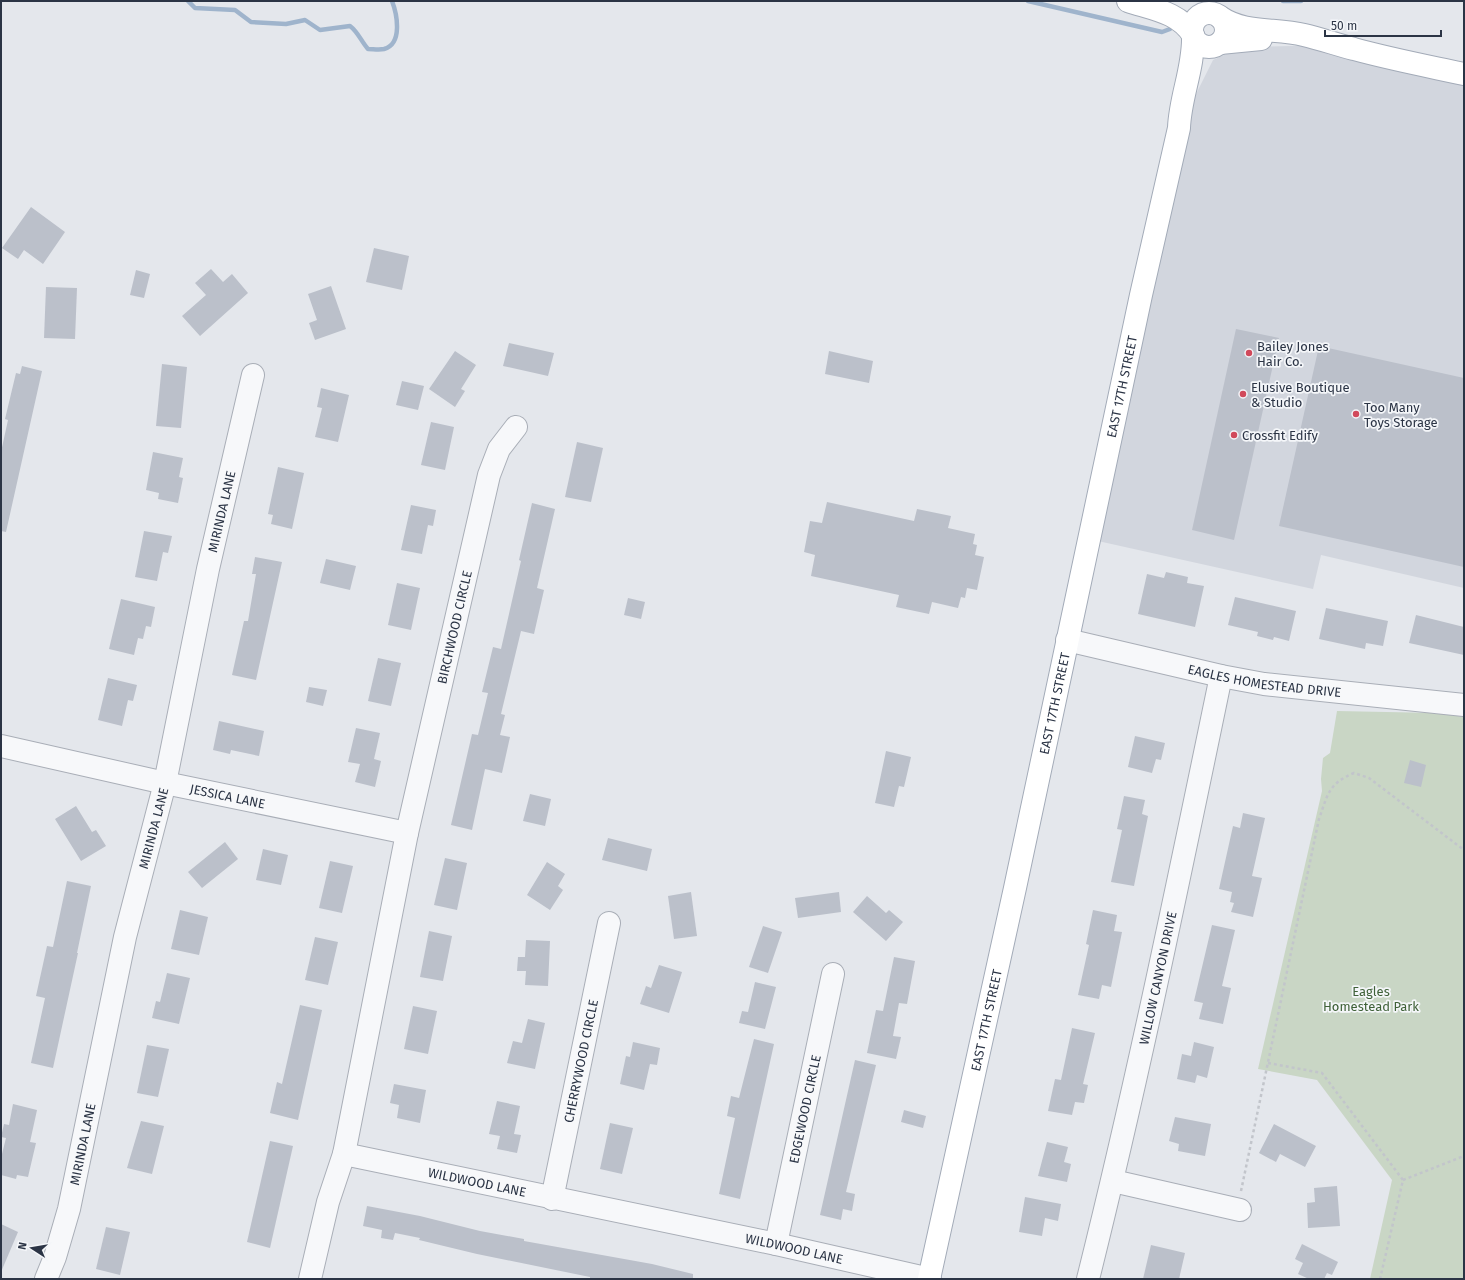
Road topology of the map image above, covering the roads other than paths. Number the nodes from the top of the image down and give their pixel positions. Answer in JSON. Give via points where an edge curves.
{"nodes":[{"id":1,"x":1128,"y":1,"type":"edge"},
{"id":2,"x":1152,"y":1,"type":"edge"},
{"id":3,"x":1212,"y":16,"type":"junction"},
{"id":4,"x":1193,"y":36,"type":"junction"},
{"id":5,"x":1218,"y":44,"type":"junction"},
{"id":6,"x":1355,"y":50,"type":"junction"},
{"id":7,"x":1464,"y":74,"type":"edge"},
{"id":8,"x":1179,"y":128,"type":"junction"},
{"id":9,"x":253,"y":375,"type":"dead end"},
{"id":10,"x":516,"y":427,"type":"dead end"},
{"id":11,"x":1068,"y":640,"type":"junction"},
{"id":12,"x":1221,"y":676,"type":"junction"},
{"id":13,"x":1464,"y":705,"type":"edge"},
{"id":14,"x":1,"y":746,"type":"edge"},
{"id":15,"x":165,"y":783,"type":"junction"},
{"id":16,"x":407,"y":833,"type":"junction"},
{"id":17,"x":609,"y":923,"type":"dead end"},
{"id":18,"x":834,"y":974,"type":"dead end"},
{"id":19,"x":344,"y":1154,"type":"junction"},
{"id":20,"x":1113,"y":1181,"type":"junction"},
{"id":21,"x":552,"y":1198,"type":"junction"},
{"id":22,"x":1240,"y":1210,"type":"road end"},
{"id":23,"x":776,"y":1244,"type":"junction"},
{"id":24,"x":46,"y":1279,"type":"edge"},
{"id":25,"x":310,"y":1279,"type":"edge"},
{"id":26,"x":929,"y":1279,"type":"edge"},
{"id":27,"x":1088,"y":1279,"type":"edge"}],
"edges":[{"from":1,"to":4,"type":"main road","via":[[1162,11],[1180,20]]},
{"from":2,"to":3,"type":"main road"},
{"from":3,"to":4,"type":"main road","via":[[1196,20],[1193,24]]},
{"from":3,"to":5,"type":"main road","via":[[1226,27],[1226,32]]},
{"from":3,"to":6,"type":"main road","via":[[1231,25],[1251,30],[1285,31]]},
{"from":4,"to":5,"type":"main road","via":[[1204,47]]},
{"from":4,"to":8,"type":"main road","name":"EAST 17TH STREET","via":[[1192,59],[1180,110]]},
{"from":5,"to":6,"type":"main road","via":[[1255,39],[1282,40]]},
{"from":5,"to":8,"type":"main road","name":"EAST 17TH STREET","via":[[1207,55],[1186,116]]},
{"from":6,"to":7,"type":"main road"},
{"from":8,"to":11,"type":"main road","name":"EAST 17TH STREET","via":[[1139,303]]},
{"from":9,"to":15,"type":"street","name":"MIRINDA LANE","via":[[208,569]]},
{"from":10,"to":16,"type":"street","name":"BIRCHWOOD CIRCLE","via":[[499,449],[489,475]]},
{"from":11,"to":12,"type":"street","name":"EAGLES HOMESTEAD DRIVE"},
{"from":11,"to":26,"type":"main road","name":"EAST 17TH STREET"},
{"from":12,"to":13,"type":"street","name":"EAGLES HOMESTEAD DRIVE","via":[[1264,684]]},
{"from":12,"to":20,"type":"street","name":"WILLOW CANYON DRIVE"},
{"from":14,"to":15,"type":"street","name":"JESSICA LANE"},
{"from":15,"to":16,"type":"street","name":"JESSICA LANE"},
{"from":15,"to":24,"type":"street","name":"MIRINDA LANE","via":[[125,937],[69,1209]]},
{"from":16,"to":19,"type":"street"},
{"from":17,"to":21,"type":"street","name":"CHERRYWOOD CIRCLE"},
{"from":18,"to":23,"type":"street","name":"EDGEWOOD CIRCLE"},
{"from":19,"to":21,"type":"street","name":"WILDWOOD LANE"},
{"from":19,"to":25,"type":"street","via":[[328,1202]]},
{"from":20,"to":22,"type":"street"},
{"from":20,"to":27,"type":"street","name":"WILLOW CANYON DRIVE"},
{"from":21,"to":23,"type":"street","name":"WILDWOOD LANE"},
{"from":23,"to":26,"type":"street","name":"WILDWOOD LANE"}]}
